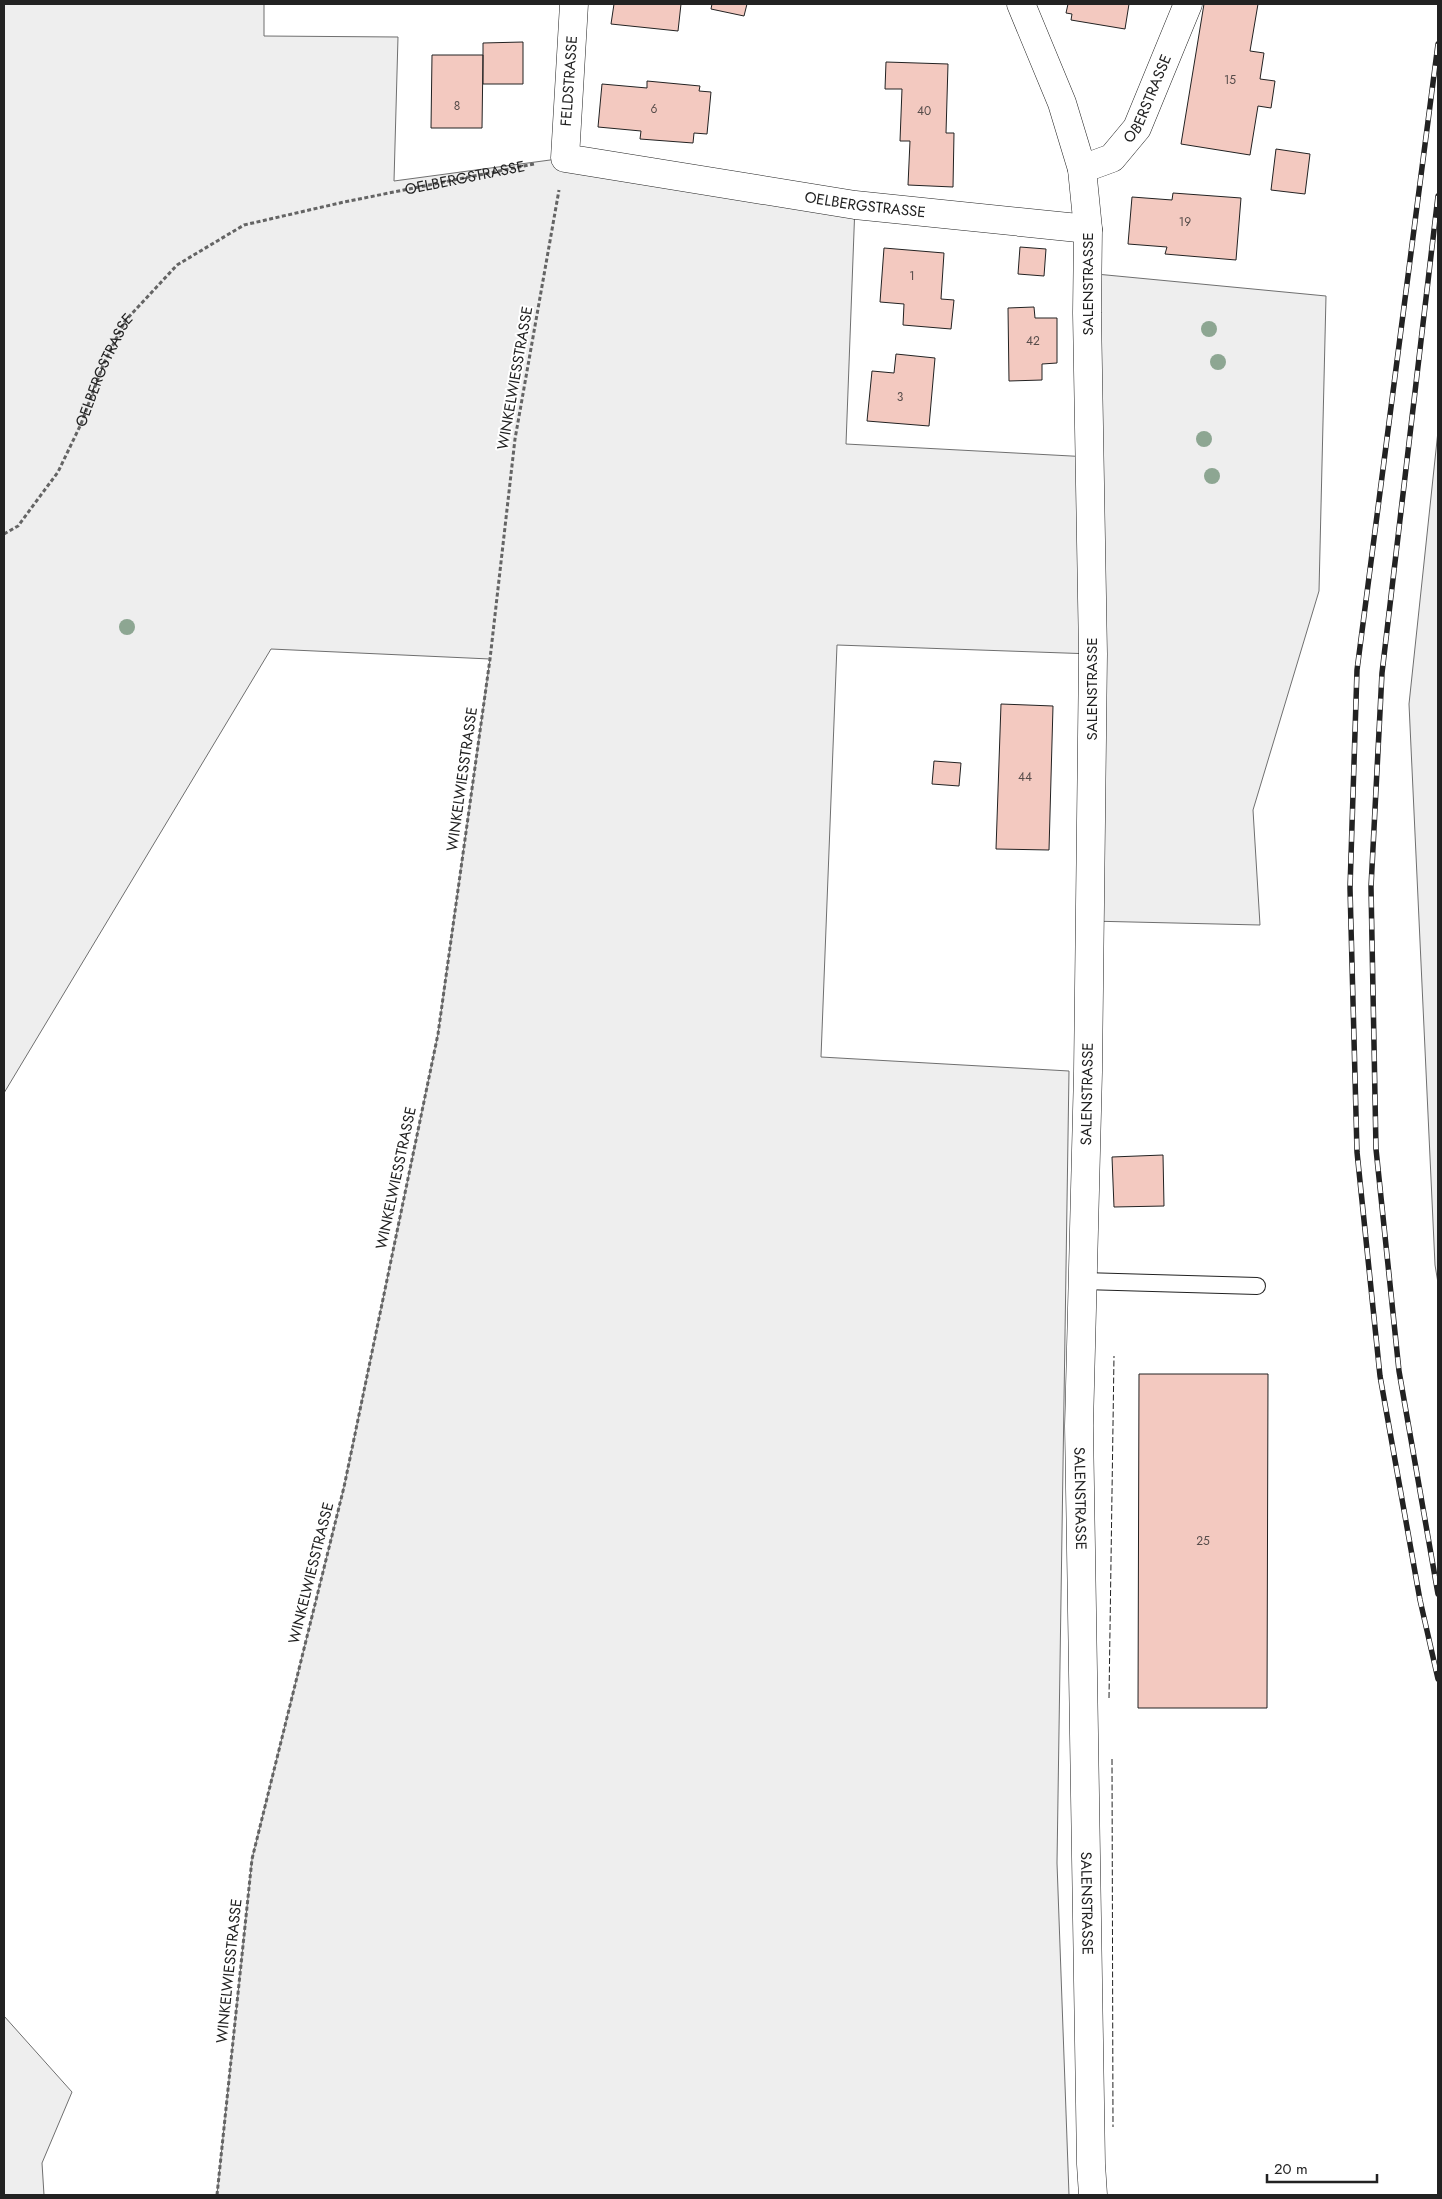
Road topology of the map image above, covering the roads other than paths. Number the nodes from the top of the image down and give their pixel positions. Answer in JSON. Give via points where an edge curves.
{"nodes":[{"id":1,"x":574,"y":4,"type":"edge"},
{"id":2,"x":1021,"y":4,"type":"edge"},
{"id":3,"x":1188,"y":4,"type":"edge"},
{"id":4,"x":564,"y":158,"type":"joint"},
{"id":5,"x":1082,"y":169,"type":"junction"},
{"id":6,"x":1088,"y":229,"type":"junction"},
{"id":7,"x":1083,"y":1280,"type":"junction"},
{"id":8,"x":1258,"y":1286,"type":"dead end"},
{"id":9,"x":1093,"y":2195,"type":"edge"}],
"edges":[{"from":1,"to":4,"type":"street","name":"FELDSTRASSE"},
{"from":2,"to":5,"type":"street","name":"SALENSTRASSE","via":[[1062,103]]},
{"from":3,"to":5,"type":"street","name":"OBERSTRASSE","via":[[1137,128],[1112,158]]},
{"from":4,"to":6,"type":"street","name":"OELBERGSTRASSE","via":[[855,205]]},
{"from":5,"to":6,"type":"street","name":"SALENSTRASSE"},
{"from":6,"to":7,"type":"street","name":"SALENSTRASSE","via":[[1093,654]]},
{"from":7,"to":8,"type":"lane"},
{"from":7,"to":9,"type":"street","name":"SALENSTRASSE","via":[[1080,1426]]}]}
